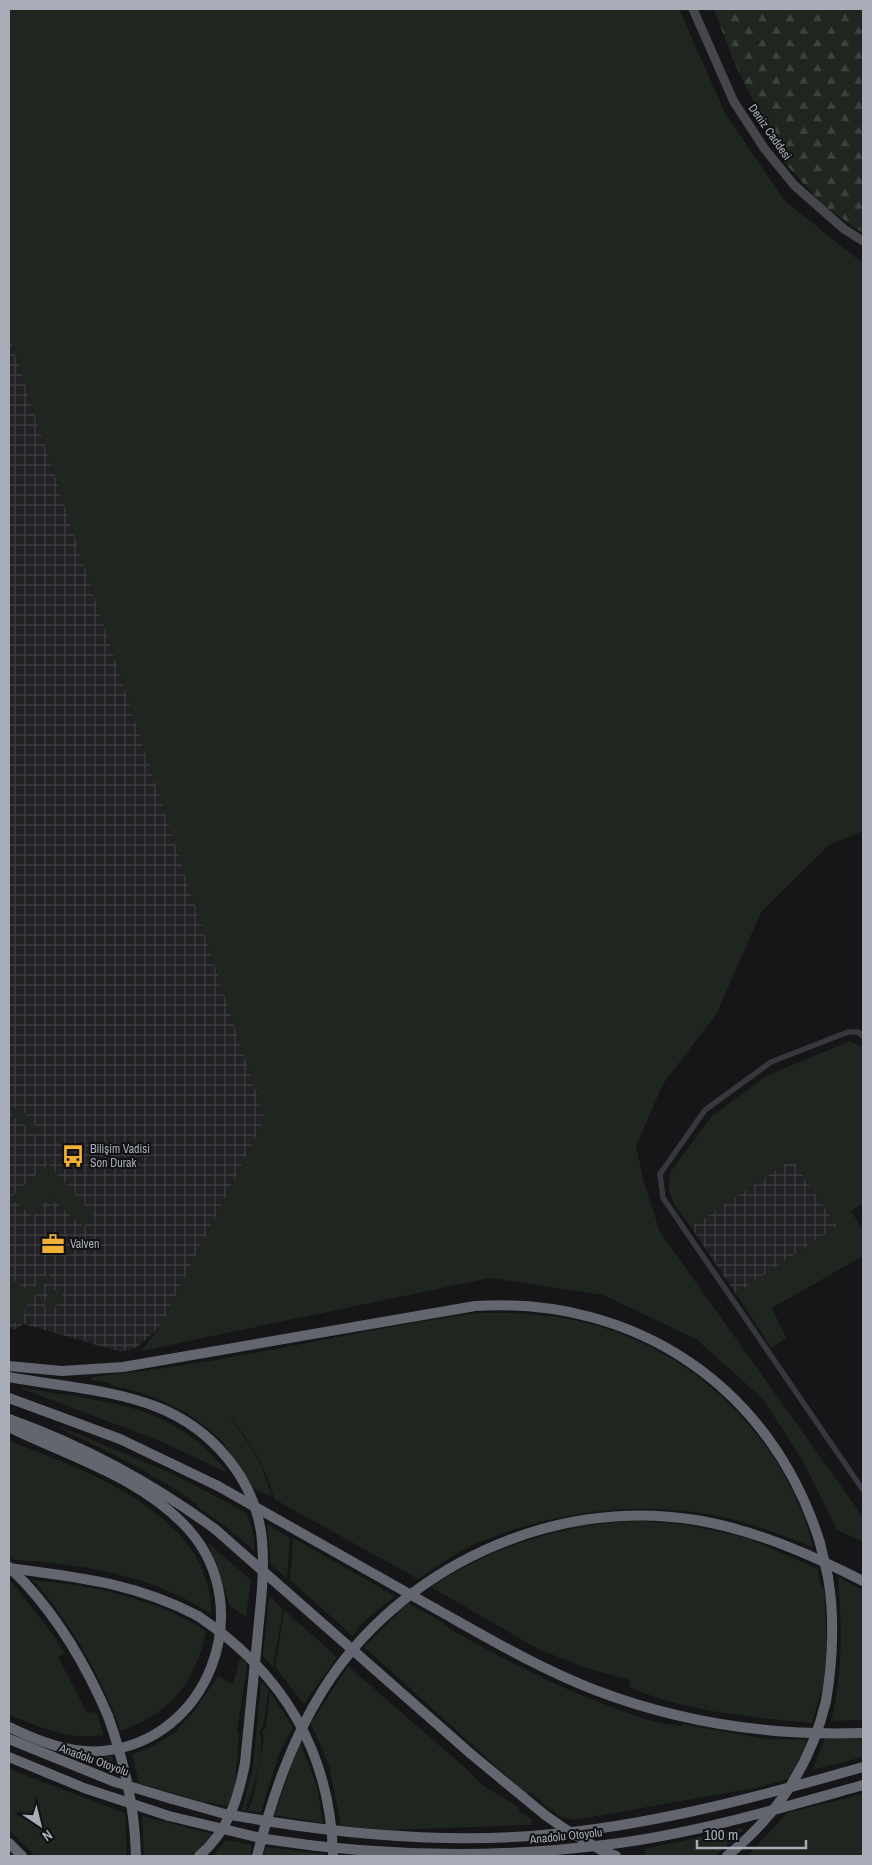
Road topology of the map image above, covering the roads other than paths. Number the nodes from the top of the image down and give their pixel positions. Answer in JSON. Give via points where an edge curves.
{"nodes":[{"id":1,"x":693,"y":9,"type":"edge"},
{"id":2,"x":863,"y":241,"type":"edge"},
{"id":3,"x":863,"y":1036,"type":"edge"},
{"id":4,"x":9,"y":1366,"type":"edge"},
{"id":5,"x":9,"y":1377,"type":"edge"},
{"id":6,"x":9,"y":1398,"type":"edge"},
{"id":7,"x":9,"y":1419,"type":"edge"},
{"id":8,"x":9,"y":1427,"type":"edge"},
{"id":9,"x":863,"y":1490,"type":"edge"},
{"id":10,"x":9,"y":1568,"type":"edge"},
{"id":11,"x":863,"y":1581,"type":"edge"},
{"id":12,"x":9,"y":1727,"type":"edge"},
{"id":13,"x":863,"y":1733,"type":"edge"},
{"id":14,"x":9,"y":1738,"type":"edge"},
{"id":15,"x":9,"y":1757,"type":"edge"},
{"id":16,"x":863,"y":1767,"type":"edge"},
{"id":17,"x":863,"y":1785,"type":"edge"},
{"id":18,"x":9,"y":1843,"type":"edge"},
{"id":19,"x":22,"y":1856,"type":"edge"},
{"id":20,"x":136,"y":1856,"type":"edge"},
{"id":21,"x":199,"y":1856,"type":"edge"},
{"id":22,"x":258,"y":1856,"type":"edge"},
{"id":23,"x":333,"y":1856,"type":"edge"},
{"id":24,"x":616,"y":1856,"type":"edge"},
{"id":25,"x":727,"y":1856,"type":"edge"}],
"edges":[{"from":1,"to":2,"type":"main road","name":"Deniz Caddesi","via":[[734,102],[764,148],[794,185],[844,229]]},
{"from":3,"to":9,"type":"street","via":[[858,1032],[848,1032],[771,1062],[705,1110],[660,1174],[663,1198]]},
{"from":4,"to":25,"type":"highway","bridge":true,"via":[[45,1370],[123,1367],[447,1309],[496,1305],[529,1305],[584,1314],[629,1329],[674,1352],[722,1388],[757,1423],[777,1450],[804,1497],[820,1543],[832,1605],[833,1642],[826,1701],[814,1741],[786,1795],[756,1831]]},
{"from":5,"to":21,"type":"highway","via":[[158,1407],[203,1434],[225,1454],[254,1502],[262,1540],[263,1581],[245,1763],[240,1790],[226,1825]]},
{"from":6,"to":13,"type":"highway","bridge":true,"via":[[120,1440],[218,1486],[514,1652],[570,1680],[653,1710],[701,1721],[814,1734]]},
{"from":7,"to":24,"type":"highway","bridge":true,"via":[[125,1470],[215,1529],[545,1815],[565,1830]]},
{"from":8,"to":12,"type":"highway","via":[[121,1479],[179,1520],[196,1540],[215,1575],[222,1621],[220,1643],[211,1674],[184,1714],[154,1735],[124,1747],[90,1751],[45,1742]]},
{"from":10,"to":20,"type":"highway","bridge":true,"via":[[66,1635],[108,1716],[126,1775]]},
{"from":10,"to":23,"type":"highway","bridge":true,"via":[[121,1585],[156,1596],[198,1616],[229,1638],[258,1665],[292,1709],[321,1773],[331,1820]]},
{"from":11,"to":22,"type":"highway","via":[[768,1538],[719,1524],[672,1517],[626,1516],[574,1522],[537,1530],[488,1548],[406,1599],[363,1638],[333,1675],[309,1714],[286,1764]]},
{"from":14,"to":16,"type":"highway","name":"Anadolu Otoyolu","bridge":true,"via":[[98,1776],[225,1814],[351,1833],[413,1838],[562,1833],[684,1813]]},
{"from":15,"to":17,"type":"highway","name":"Anadolu Otoyolu","bridge":true,"via":[[84,1788],[169,1816],[265,1839],[324,1848],[422,1855],[525,1853],[638,1840]]},
{"from":18,"to":19,"type":"highway"}]}
